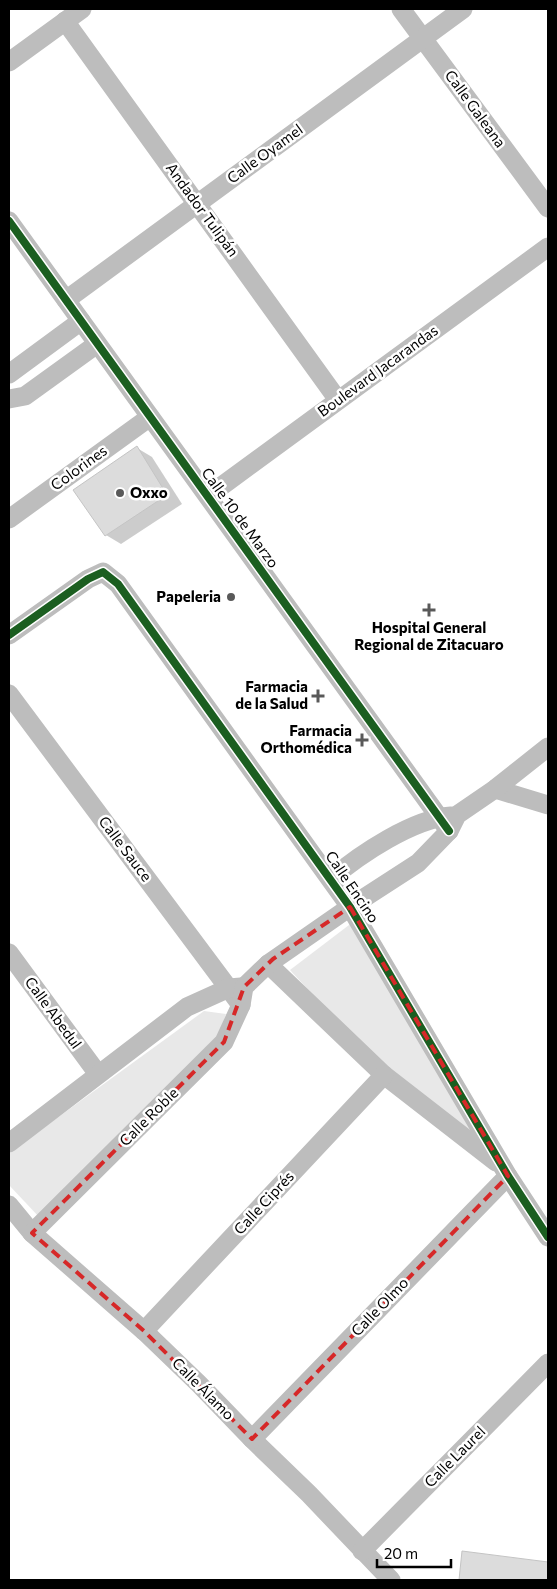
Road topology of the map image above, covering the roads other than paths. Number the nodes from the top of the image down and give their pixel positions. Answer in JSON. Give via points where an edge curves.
{"nodes":[{"id":1,"x":82,"y":9,"type":"edge"},
{"id":2,"x":401,"y":9,"type":"edge"},
{"id":3,"x":463,"y":9,"type":"edge"},
{"id":4,"x":65,"y":20,"type":"junction"},
{"id":5,"x":422,"y":38,"type":"junction"},
{"id":6,"x":9,"y":62,"type":"edge"},
{"id":7,"x":197,"y":204,"type":"junction"},
{"id":8,"x":548,"y":208,"type":"edge"},
{"id":9,"x":9,"y":220,"type":"edge"},
{"id":10,"x":548,"y":247,"type":"edge"},
{"id":11,"x":66,"y":300,"type":"junction"},
{"id":12,"x":81,"y":321,"type":"junction"},
{"id":13,"x":97,"y":344,"type":"junction"},
{"id":14,"x":9,"y":374,"type":"edge"},
{"id":15,"x":9,"y":400,"type":"edge"},
{"id":16,"x":338,"y":400,"type":"junction"},
{"id":17,"x":150,"y":417,"type":"junction"},
{"id":18,"x":208,"y":496,"type":"junction"},
{"id":19,"x":9,"y":519,"type":"edge"},
{"id":20,"x":9,"y":635,"type":"edge"},
{"id":21,"x":9,"y":694,"type":"edge"},
{"id":22,"x":548,"y":747,"type":"edge"},
{"id":23,"x":495,"y":789,"type":"junction"},
{"id":24,"x":548,"y":805,"type":"edge"},
{"id":25,"x":448,"y":821,"type":"junction"},
{"id":26,"x":331,"y":879,"type":"junction"},
{"id":27,"x":350,"y":907,"type":"junction"},
{"id":28,"x":9,"y":952,"type":"edge"},
{"id":29,"x":268,"y":964,"type":"junction"},
{"id":30,"x":238,"y":993,"type":"junction"},
{"id":31,"x":98,"y":1074,"type":"junction"},
{"id":32,"x":384,"y":1075,"type":"junction"},
{"id":33,"x":9,"y":1143,"type":"edge"},
{"id":34,"x":507,"y":1172,"type":"junction"},
{"id":35,"x":9,"y":1205,"type":"edge"},
{"id":36,"x":32,"y":1233,"type":"junction"},
{"id":37,"x":548,"y":1237,"type":"edge"},
{"id":38,"x":144,"y":1331,"type":"junction"},
{"id":39,"x":548,"y":1363,"type":"edge"},
{"id":40,"x":252,"y":1439,"type":"junction"},
{"id":41,"x":362,"y":1551,"type":"junction"},
{"id":42,"x":391,"y":1580,"type":"edge"}],
"edges":[{"from":1,"to":4,"type":"street"},
{"from":2,"to":5,"type":"street","name":"Calle Galeana"},
{"from":3,"to":5,"type":"street","name":"Calle Oyamel"},
{"from":4,"to":6,"type":"street"},
{"from":4,"to":7,"type":"street","name":"Andador Tulipán"},
{"from":5,"to":7,"type":"street","name":"Calle Oyamel"},
{"from":5,"to":8,"type":"street","name":"Calle Galeana"},
{"from":7,"to":11,"type":"street","name":"Calle Oyamel"},
{"from":7,"to":16,"type":"street","name":"Andador Tulipán"},
{"from":9,"to":11,"type":"street","name":"Calle 10 de Marzo"},
{"from":10,"to":16,"type":"street","name":"Boulevard Jacarandas"},
{"from":11,"to":12,"type":"street","name":"Calle 10 de Marzo"},
{"from":12,"to":13,"type":"street","name":"Calle 10 de Marzo"},
{"from":12,"to":14,"type":"street"},
{"from":13,"to":15,"type":"street","via":[[25,396]]},
{"from":13,"to":17,"type":"street","name":"Calle 10 de Marzo"},
{"from":16,"to":18,"type":"street","name":"Boulevard Jacarandas"},
{"from":17,"to":18,"type":"street","name":"Calle 10 de Marzo"},
{"from":17,"to":19,"type":"street","name":"Colorines"},
{"from":18,"to":25,"type":"street","name":"Calle 10 de Marzo"},
{"from":20,"to":26,"type":"street","name":"Calle Encino","via":[[88,579],[103,572],[118,584]]},
{"from":21,"to":30,"type":"street","name":"Calle Sauce"},
{"from":22,"to":23,"type":"street"},
{"from":23,"to":24,"type":"street"},
{"from":23,"to":25,"type":"street"},
{"from":25,"to":26,"type":"street","via":[[398,833]]},
{"from":25,"to":27,"type":"street","name":"Calle Roble","via":[[418,863]]},
{"from":26,"to":27,"type":"street","name":"Calle Encino"},
{"from":27,"to":29,"type":"street","name":"Calle Roble"},
{"from":27,"to":34,"type":"street","name":"Calle Encino"},
{"from":28,"to":31,"type":"street","name":"Calle Abedul"},
{"from":29,"to":30,"type":"street","name":"Calle Roble"},
{"from":29,"to":32,"type":"street","name":"Calle Encino"},
{"from":30,"to":31,"type":"street","name":"Calle Roble","via":[[188,1006]]},
{"from":30,"to":36,"type":"street","name":"Calle Roble","via":[[224,1042]]},
{"from":31,"to":33,"type":"street","name":"Calle Roble"},
{"from":32,"to":34,"type":"street","name":"Calle Encino"},
{"from":32,"to":38,"type":"street","name":"Calle Ciprés"},
{"from":34,"to":37,"type":"street","name":"Calle Encino"},
{"from":34,"to":40,"type":"street","name":"Calle Olmo"},
{"from":35,"to":36,"type":"street","name":"Calle Álamo"},
{"from":36,"to":38,"type":"street","name":"Calle Álamo"},
{"from":38,"to":40,"type":"street","name":"Calle Álamo"},
{"from":39,"to":41,"type":"street","name":"Calle Laurel"},
{"from":40,"to":41,"type":"street","name":"Calle Álamo"},
{"from":41,"to":42,"type":"street","name":"Calle Álamo"}]}
